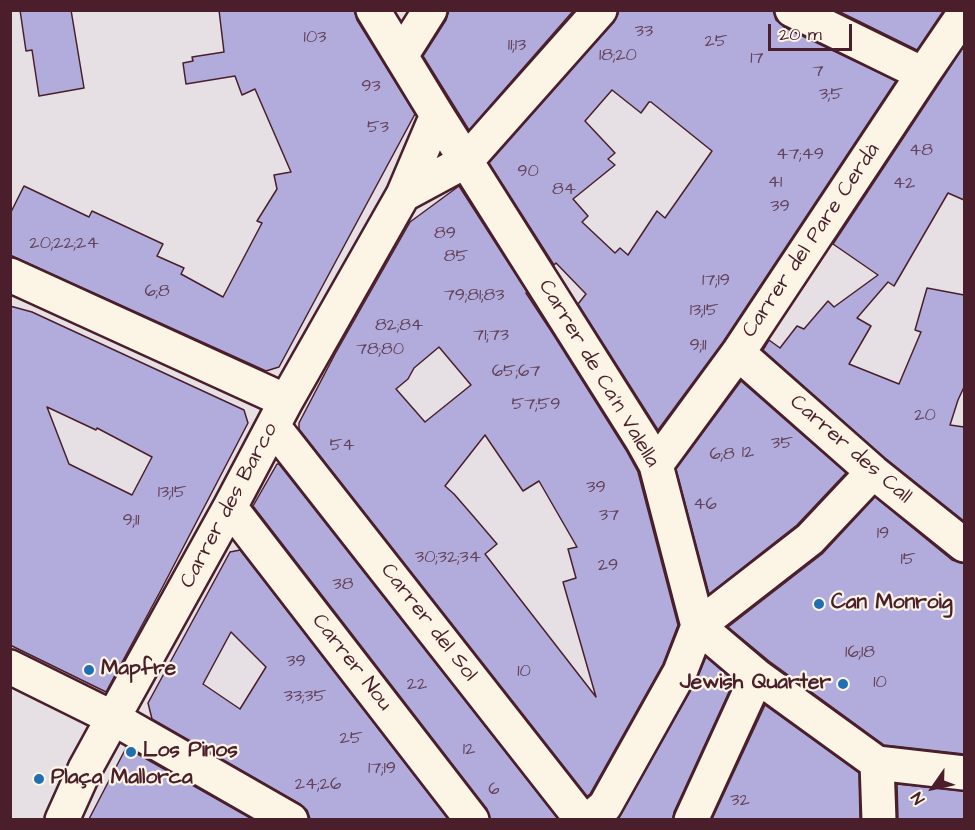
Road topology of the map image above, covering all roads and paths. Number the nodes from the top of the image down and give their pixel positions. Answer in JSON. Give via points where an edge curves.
{"nodes":[{"id":1,"x":373,"y":10,"type":"edge"},
{"id":2,"x":430,"y":10,"type":"edge"},
{"id":3,"x":600,"y":10,"type":"edge"},
{"id":4,"x":792,"y":10,"type":"edge"},
{"id":5,"x":964,"y":14,"type":"edge"},
{"id":6,"x":401,"y":56,"type":"junction"},
{"id":7,"x":923,"y":74,"type":"junction"},
{"id":8,"x":437,"y":115,"type":"junction"},
{"id":9,"x":466,"y":161,"type":"junction"},
{"id":10,"x":403,"y":195,"type":"junction"},
{"id":11,"x":10,"y":275,"type":"edge"},
{"id":12,"x":738,"y":353,"type":"junction"},
{"id":13,"x":280,"y":414,"type":"junction"},
{"id":14,"x":656,"y":465,"type":"junction"},
{"id":15,"x":873,"y":472,"type":"junction"},
{"id":16,"x":230,"y":507,"type":"junction"},
{"id":17,"x":964,"y":545,"type":"edge"},
{"id":18,"x":698,"y":626,"type":"junction"},
{"id":19,"x":10,"y":667,"type":"edge"},
{"id":20,"x":757,"y":676,"type":"junction"},
{"id":21,"x":113,"y":718,"type":"junction"},
{"id":22,"x":877,"y":764,"type":"junction"},
{"id":23,"x":964,"y":773,"type":"edge"},
{"id":24,"x":62,"y":819,"type":"edge"},
{"id":25,"x":291,"y":819,"type":"edge"},
{"id":26,"x":472,"y":819,"type":"edge"},
{"id":27,"x":582,"y":819,"type":"edge"},
{"id":28,"x":589,"y":819,"type":"edge"},
{"id":29,"x":691,"y":819,"type":"edge"},
{"id":30,"x":879,"y":819,"type":"edge"}],
"edges":[{"from":1,"to":6,"type":"street","name":"Carrer de Ca'n Valella"},
{"from":2,"to":6,"type":"street"},
{"from":3,"to":9,"type":"street"},
{"from":4,"to":7,"type":"street"},
{"from":5,"to":7,"type":"street","name":"Carrer del Pare Cerdà"},
{"from":6,"to":8,"type":"street","name":"Carrer de Ca'n Valella"},
{"from":7,"to":12,"type":"street","name":"Carrer del Pare Cerdà"},
{"from":8,"to":9,"type":"street","name":"Carrer de Ca'n Valella"},
{"from":8,"to":10,"type":"street","name":"Carrer des Barco"},
{"from":9,"to":10,"type":"street"},
{"from":9,"to":14,"type":"street","name":"Carrer de Ca'n Valella"},
{"from":10,"to":13,"type":"street","name":"Carrer des Barco"},
{"from":11,"to":13,"type":"street"},
{"from":12,"to":14,"type":"street","name":"Carrer del Pare Cerdà"},
{"from":12,"to":15,"type":"street","name":"Carrer des Call"},
{"from":13,"to":16,"type":"street","name":"Carrer des Barco"},
{"from":13,"to":27,"type":"street","name":"Carrer del Sol"},
{"from":14,"to":18,"type":"street","name":"Carrer de Ca'n Valella"},
{"from":15,"to":17,"type":"street","name":"Carrer des Call"},
{"from":15,"to":18,"type":"street","via":[[810,539]]},
{"from":16,"to":21,"type":"street","name":"Carrer des Barco"},
{"from":16,"to":26,"type":"street","name":"Carrer Nou"},
{"from":18,"to":20,"type":"street"},
{"from":18,"to":28,"type":"street","via":[[680,672],[605,807]]},
{"from":19,"to":21,"type":"street"},
{"from":20,"to":22,"type":"street"},
{"from":20,"to":29,"type":"street"},
{"from":21,"to":24,"type":"street","name":"Carrer des Barco"},
{"from":21,"to":25,"type":"street"},
{"from":22,"to":23,"type":"street"},
{"from":22,"to":30,"type":"street"}]}
